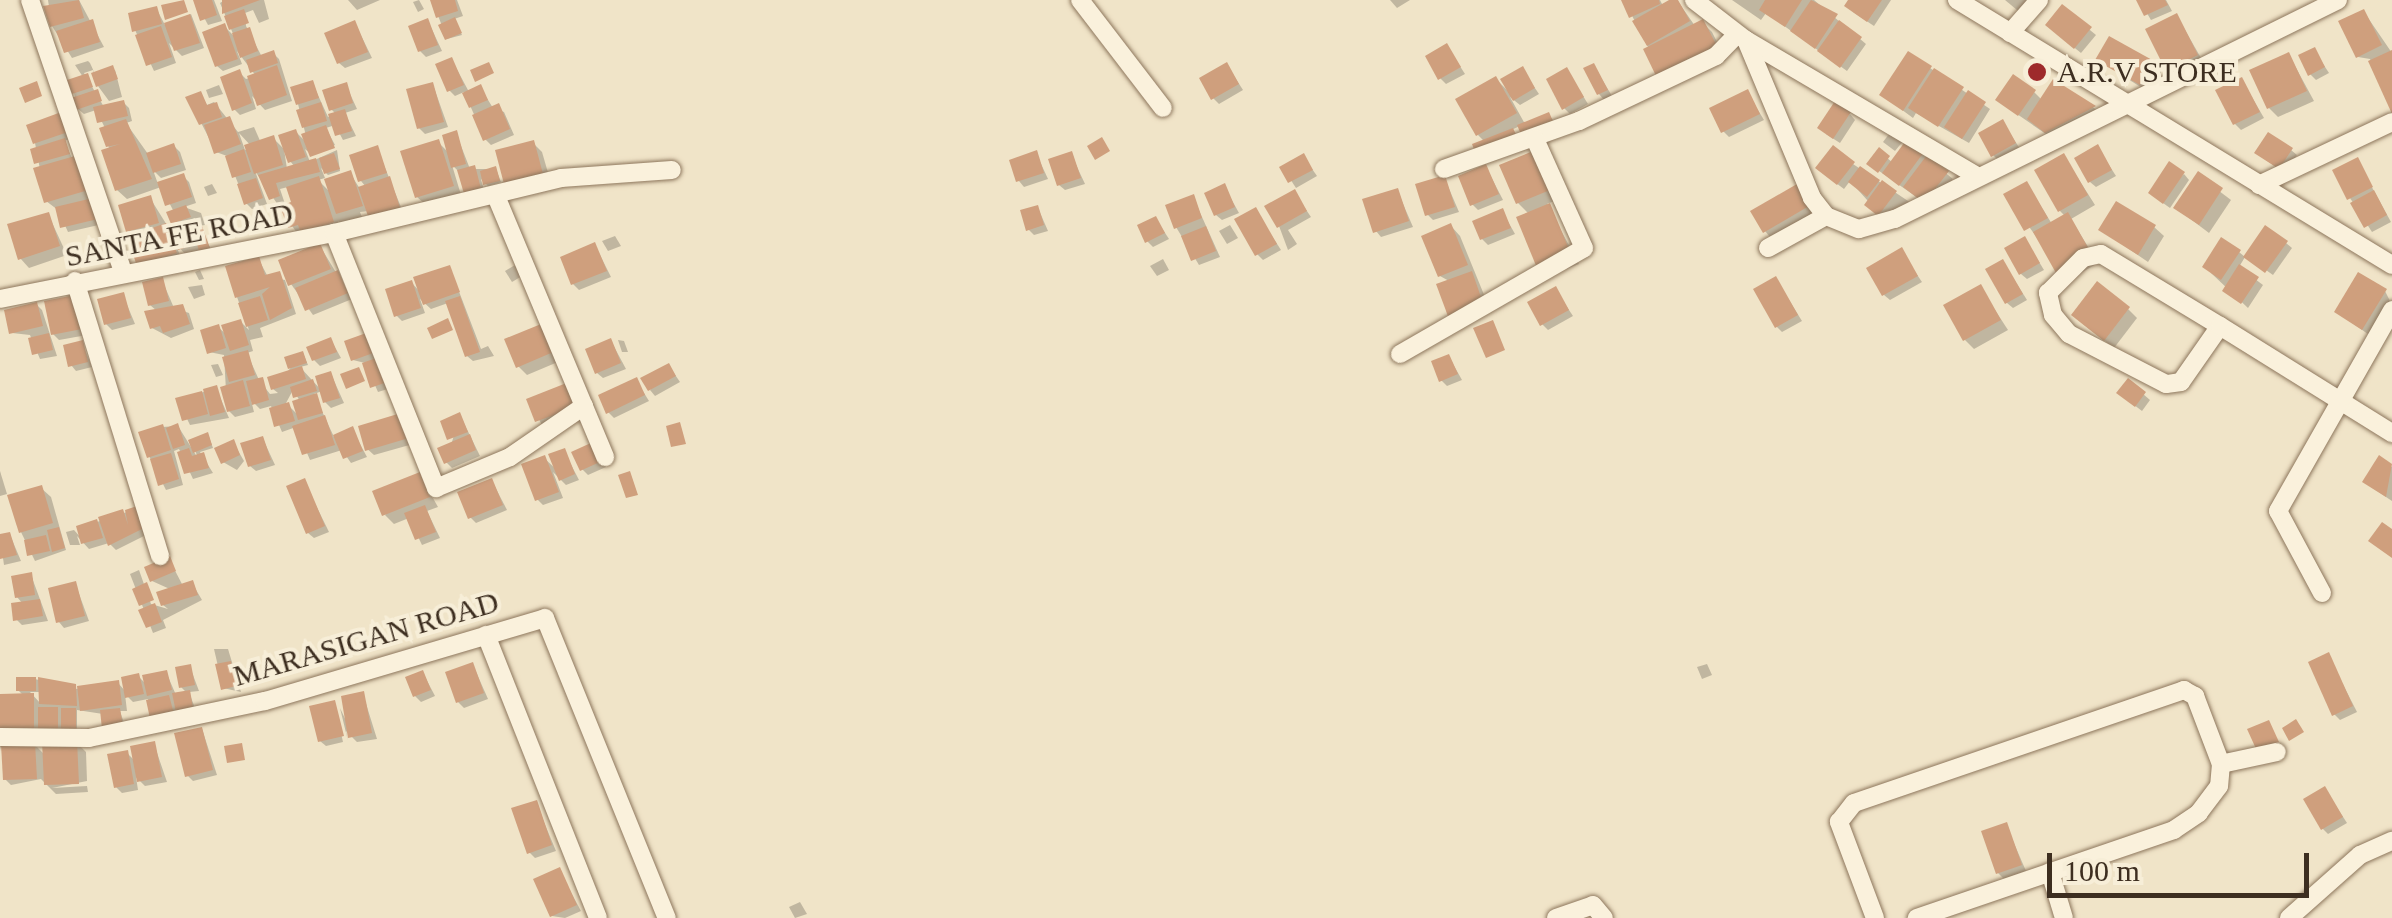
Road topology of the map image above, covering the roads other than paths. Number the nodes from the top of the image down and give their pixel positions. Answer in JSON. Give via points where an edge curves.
{"nodes":[{"id":1,"x":30,"y":0,"type":"edge"},
{"id":2,"x":1080,"y":0,"type":"edge"},
{"id":3,"x":1694,"y":0,"type":"edge"},
{"id":4,"x":1957,"y":0,"type":"edge"},
{"id":5,"x":2038,"y":0,"type":"edge"},
{"id":6,"x":2338,"y":0,"type":"edge"},
{"id":7,"x":2010,"y":33,"type":"junction"},
{"id":8,"x":1742,"y":37,"type":"junction"},
{"id":9,"x":2124,"y":104,"type":"junction"},
{"id":10,"x":1163,"y":108,"type":"dead end"},
{"id":11,"x":2392,"y":122,"type":"edge"},
{"id":12,"x":1536,"y":139,"type":"junction"},
{"id":13,"x":1444,"y":169,"type":"dead end"},
{"id":14,"x":672,"y":170,"type":"dead end"},
{"id":15,"x":1977,"y":176,"type":"junction"},
{"id":16,"x":2259,"y":185,"type":"junction"},
{"id":17,"x":496,"y":196,"type":"junction"},
{"id":18,"x":1826,"y":216,"type":"junction"},
{"id":19,"x":334,"y":233,"type":"junction"},
{"id":20,"x":1768,"y":248,"type":"dead end"},
{"id":21,"x":2392,"y":265,"type":"edge"},
{"id":22,"x":123,"y":271,"type":"junction"},
{"id":23,"x":74,"y":281,"type":"junction"},
{"id":24,"x":0,"y":299,"type":"edge"},
{"id":25,"x":2392,"y":310,"type":"edge"},
{"id":26,"x":2220,"y":326,"type":"junction"},
{"id":27,"x":1400,"y":354,"type":"dead end"},
{"id":28,"x":2341,"y":403,"type":"junction"},
{"id":29,"x":584,"y":406,"type":"junction"},
{"id":30,"x":2392,"y":434,"type":"edge"},
{"id":31,"x":606,"y":457,"type":"dead end"},
{"id":32,"x":160,"y":556,"type":"dead end"},
{"id":33,"x":2322,"y":593,"type":"dead end"},
{"id":34,"x":486,"y":635,"type":"junction"},
{"id":35,"x":0,"y":737,"type":"edge"},
{"id":36,"x":2276,"y":752,"type":"dead end"},
{"id":37,"x":2222,"y":764,"type":"junction"},
{"id":38,"x":2392,"y":841,"type":"edge"},
{"id":39,"x":2050,"y":872,"type":"junction"},
{"id":40,"x":598,"y":918,"type":"edge"},
{"id":41,"x":667,"y":918,"type":"edge"},
{"id":42,"x":1556,"y":918,"type":"edge"},
{"id":43,"x":1604,"y":918,"type":"edge"},
{"id":44,"x":1874,"y":918,"type":"edge"},
{"id":45,"x":1917,"y":918,"type":"edge"},
{"id":46,"x":2064,"y":918,"type":"edge"},
{"id":47,"x":2289,"y":918,"type":"edge"}],
"edges":[{"from":1,"to":22,"type":"street"},
{"from":2,"to":10,"type":"street","via":[[1098,32]]},
{"from":3,"to":8,"type":"street"},
{"from":4,"to":7,"type":"street"},
{"from":5,"to":7,"type":"street"},
{"from":6,"to":9,"type":"street"},
{"from":7,"to":9,"type":"street"},
{"from":8,"to":12,"type":"street","via":[[1716,56]]},
{"from":8,"to":15,"type":"street"},
{"from":8,"to":18,"type":"street","via":[[1780,130]]},
{"from":9,"to":15,"type":"street"},
{"from":9,"to":16,"type":"street"},
{"from":11,"to":16,"type":"street"},
{"from":12,"to":13,"type":"street"},
{"from":12,"to":27,"type":"street","via":[[1584,248]]},
{"from":14,"to":17,"type":"street","via":[[561,178]]},
{"from":15,"to":18,"type":"street","via":[[1876,227],[1859,229]]},
{"from":16,"to":21,"type":"street"},
{"from":17,"to":19,"type":"street"},
{"from":17,"to":29,"type":"street"},
{"from":18,"to":20,"type":"street"},
{"from":19,"to":22,"type":"street","name":"SANTA FE ROAD"},
{"from":19,"to":29,"type":"street","name":"SANTA FE ROAD","via":[[436,488],[510,457]]},
{"from":22,"to":23,"type":"street","name":"SANTA FE ROAD"},
{"from":23,"to":24,"type":"street","name":"SANTA FE ROAD"},
{"from":23,"to":32,"type":"street"},
{"from":25,"to":28,"type":"street"},
{"from":26,"to":26,"type":"street","via":[[2100,254],[2083,258],[2048,293],[2053,315],[2069,334],[2166,384],[2181,382]]},
{"from":26,"to":28,"type":"street"},
{"from":28,"to":30,"type":"street"},
{"from":28,"to":33,"type":"street","via":[[2278,510]]},
{"from":29,"to":31,"type":"street"},
{"from":34,"to":35,"type":"street","name":"MARASIGAN ROAD","via":[[264,701],[89,738]]},
{"from":34,"to":40,"type":"street"},
{"from":34,"to":41,"type":"street","name":"MARASIGAN ROAD","via":[[532,618],[545,618],[555,632]]},
{"from":36,"to":37,"type":"street"},
{"from":37,"to":39,"type":"street","via":[[2210,801],[2174,830]]},
{"from":37,"to":44,"type":"street","via":[[2195,696],[2184,690],[1854,803],[1839,822]]},
{"from":38,"to":47,"type":"street","via":[[2360,855]]},
{"from":39,"to":45,"type":"street"},
{"from":39,"to":46,"type":"street"},
{"from":42,"to":43,"type":"street","via":[[1593,905]]}]}
